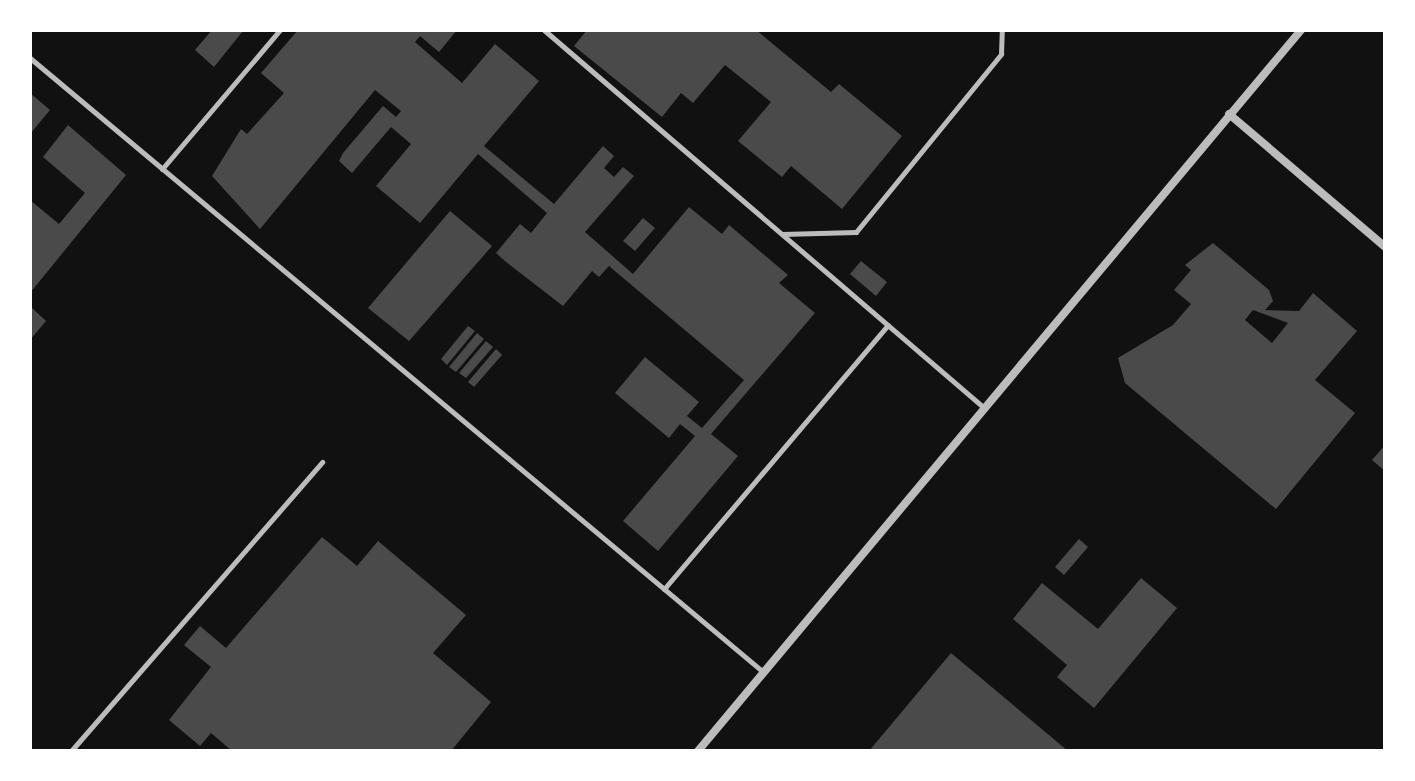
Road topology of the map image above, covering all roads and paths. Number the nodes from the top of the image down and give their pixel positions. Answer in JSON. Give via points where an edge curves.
{"nodes":[{"id":1,"x":280,"y":30,"type":"edge"},
{"id":2,"x":544,"y":30,"type":"edge"},
{"id":3,"x":1002,"y":30,"type":"edge"},
{"id":4,"x":1301,"y":30,"type":"edge"},
{"id":5,"x":30,"y":58,"type":"edge"},
{"id":6,"x":1229,"y":114,"type":"junction"},
{"id":7,"x":162,"y":169,"type":"junction"},
{"id":8,"x":782,"y":234,"type":"junction"},
{"id":9,"x":1385,"y":247,"type":"edge"},
{"id":10,"x":888,"y":325,"type":"junction"},
{"id":11,"x":982,"y":406,"type":"junction"},
{"id":12,"x":322,"y":462,"type":"dead end"},
{"id":13,"x":664,"y":589,"type":"junction"},
{"id":14,"x":762,"y":671,"type":"junction"},
{"id":15,"x":71,"y":751,"type":"edge"},
{"id":16,"x":698,"y":751,"type":"edge"}],
"edges":[{"from":1,"to":7,"type":"lane"},
{"from":2,"to":8,"type":"lane"},
{"from":3,"to":8,"type":"lane","via":[[1001,54],[856,232]]},
{"from":4,"to":6,"type":"street"},
{"from":5,"to":7,"type":"lane"},
{"from":6,"to":9,"type":"street"},
{"from":6,"to":11,"type":"street"},
{"from":7,"to":13,"type":"lane"},
{"from":8,"to":10,"type":"lane"},
{"from":10,"to":11,"type":"lane"},
{"from":10,"to":13,"type":"lane"},
{"from":11,"to":14,"type":"street"},
{"from":12,"to":15,"type":"lane"},
{"from":13,"to":14,"type":"lane"},
{"from":14,"to":16,"type":"street"}]}
